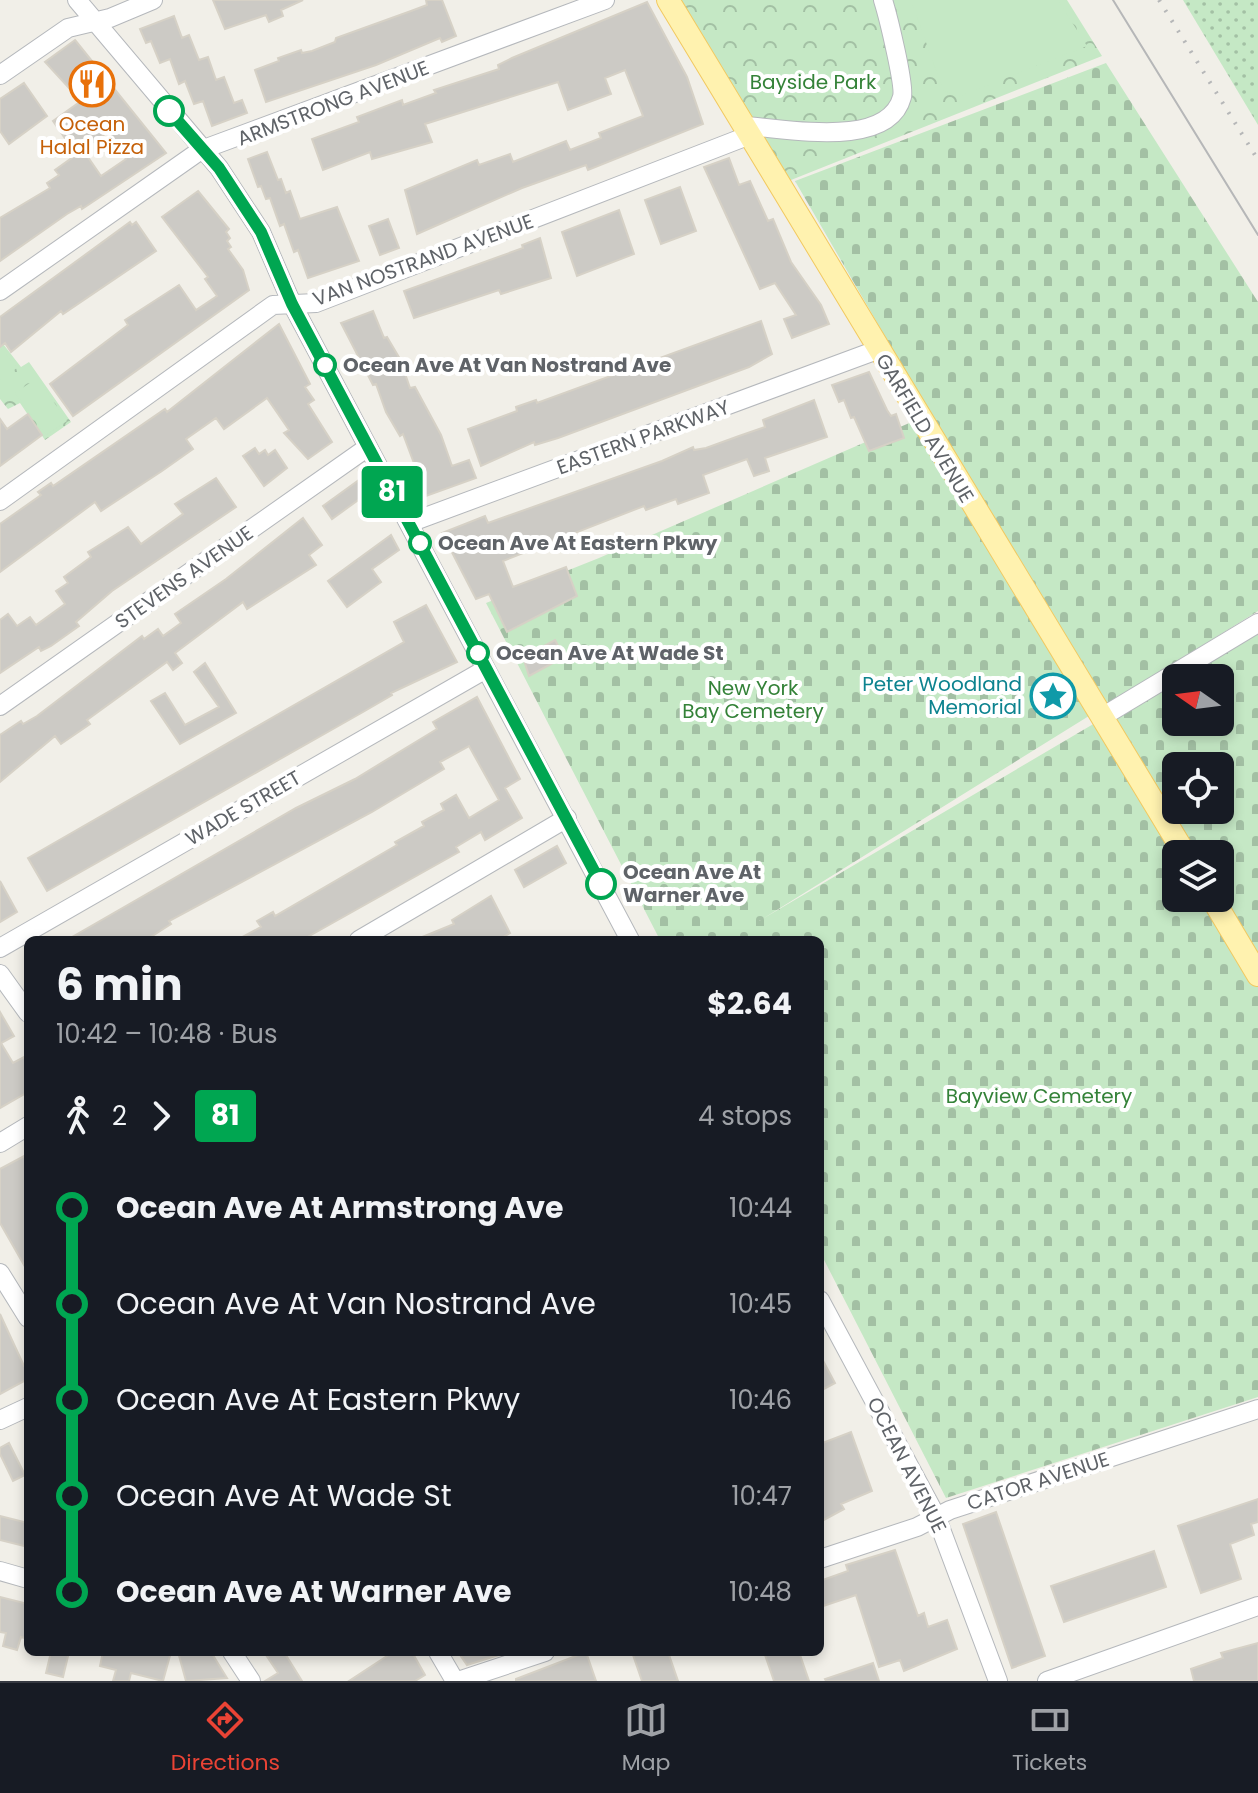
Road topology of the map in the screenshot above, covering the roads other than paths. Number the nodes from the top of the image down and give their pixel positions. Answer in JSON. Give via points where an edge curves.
{"nodes":[{"id":1,"x":77,"y":0,"type":"edge"},
{"id":2,"x":153,"y":0,"type":"edge"},
{"id":3,"x":605,"y":0,"type":"edge"},
{"id":4,"x":668,"y":0,"type":"edge"},
{"id":5,"x":883,"y":0,"type":"edge"},
{"id":6,"x":94,"y":21,"type":"junction"},
{"id":7,"x":0,"y":75,"type":"edge"},
{"id":8,"x":747,"y":131,"type":"junction"},
{"id":9,"x":201,"y":150,"type":"junction"},
{"id":10,"x":0,"y":291,"type":"edge"},
{"id":11,"x":292,"y":304,"type":"junction"},
{"id":12,"x":877,"y":350,"type":"junction"},
{"id":13,"x":368,"y":447,"type":"junction"},
{"id":14,"x":0,"y":501,"type":"edge"},
{"id":15,"x":409,"y":523,"type":"junction"},
{"id":16,"x":1258,"y":623,"type":"edge"},
{"id":17,"x":486,"y":669,"type":"junction"},
{"id":18,"x":0,"y":706,"type":"edge"},
{"id":19,"x":1102,"y":717,"type":"junction"},
{"id":20,"x":567,"y":818,"type":"junction"},
{"id":21,"x":1177,"y":840,"type":"edge"},
{"id":22,"x":1220,"y":912,"type":"edge"},
{"id":23,"x":366,"y":936,"type":"edge"},
{"id":24,"x":628,"y":936,"type":"edge"},
{"id":25,"x":0,"y":948,"type":"edge"},
{"id":26,"x":0,"y":974,"type":"edge"},
{"id":27,"x":1258,"y":975,"type":"edge"},
{"id":28,"x":24,"y":1007,"type":"edge"},
{"id":29,"x":24,"y":1128,"type":"edge"},
{"id":30,"x":0,"y":1143,"type":"edge"},
{"id":31,"x":0,"y":1273,"type":"edge"},
{"id":32,"x":824,"y":1307,"type":"edge"},
{"id":33,"x":24,"y":1312,"type":"edge"},
{"id":34,"x":24,"y":1409,"type":"edge"},
{"id":35,"x":1258,"y":1409,"type":"edge"},
{"id":36,"x":0,"y":1420,"type":"edge"},
{"id":37,"x":936,"y":1516,"type":"junction"},
{"id":38,"x":824,"y":1558,"type":"edge"},
{"id":39,"x":0,"y":1571,"type":"edge"},
{"id":40,"x":24,"y":1578,"type":"edge"},
{"id":41,"x":1258,"y":1606,"type":"edge"},
{"id":42,"x":235,"y":1656,"type":"edge"},
{"id":43,"x":440,"y":1656,"type":"edge"},
{"id":44,"x":533,"y":1656,"type":"edge"},
{"id":45,"x":251,"y":1681,"type":"edge"},
{"id":46,"x":456,"y":1681,"type":"edge"},
{"id":47,"x":998,"y":1681,"type":"edge"},
{"id":48,"x":1047,"y":1681,"type":"edge"}],
"edges":[{"from":1,"to":6,"type":"street"},
{"from":2,"to":6,"type":"street"},
{"from":3,"to":9,"type":"street","name":"ARMSTRONG AVENUE"},
{"from":4,"to":8,"type":"main road","name":"GARFIELD AVENUE"},
{"from":5,"to":8,"type":"street","via":[[903,95],[893,116],[869,130]]},
{"from":6,"to":7,"type":"street","via":[[68,28]]},
{"from":6,"to":9,"type":"street"},
{"from":8,"to":11,"type":"street","name":"VAN NOSTRAND AVENUE","via":[[316,303]]},
{"from":8,"to":12,"type":"main road","name":"GARFIELD AVENUE"},
{"from":9,"to":10,"type":"street","name":"ARMSTRONG AVENUE"},
{"from":9,"to":11,"type":"street","via":[[261,232]]},
{"from":11,"to":13,"type":"street"},
{"from":11,"to":14,"type":"street","name":"VAN NOSTRAND AVENUE","via":[[273,305]]},
{"from":12,"to":15,"type":"street","name":"EASTERN PARKWAY"},
{"from":12,"to":19,"type":"main road","name":"GARFIELD AVENUE"},
{"from":13,"to":15,"type":"street"},
{"from":13,"to":18,"type":"street","name":"STEVENS AVENUE"},
{"from":15,"to":17,"type":"street"},
{"from":16,"to":19,"type":"street"},
{"from":17,"to":20,"type":"street"},
{"from":17,"to":25,"type":"street","name":"WADE STREET"},
{"from":19,"to":21,"type":"main road","name":"GARFIELD AVENUE"},
{"from":20,"to":23,"type":"street"},
{"from":20,"to":24,"type":"street"},
{"from":22,"to":27,"type":"main road"},
{"from":26,"to":28,"type":"street"},
{"from":29,"to":30,"type":"street"},
{"from":31,"to":33,"type":"street"},
{"from":32,"to":37,"type":"street","name":"OCEAN AVENUE"},
{"from":34,"to":36,"type":"street"},
{"from":35,"to":37,"type":"street","name":"CATOR AVENUE"},
{"from":37,"to":38,"type":"street","name":"CATOR AVENUE"},
{"from":37,"to":47,"type":"street","name":"OCEAN AVENUE"},
{"from":39,"to":40,"type":"street"},
{"from":41,"to":48,"type":"street"},
{"from":42,"to":45,"type":"street"},
{"from":43,"to":46,"type":"street"},
{"from":44,"to":46,"type":"street"}]}
